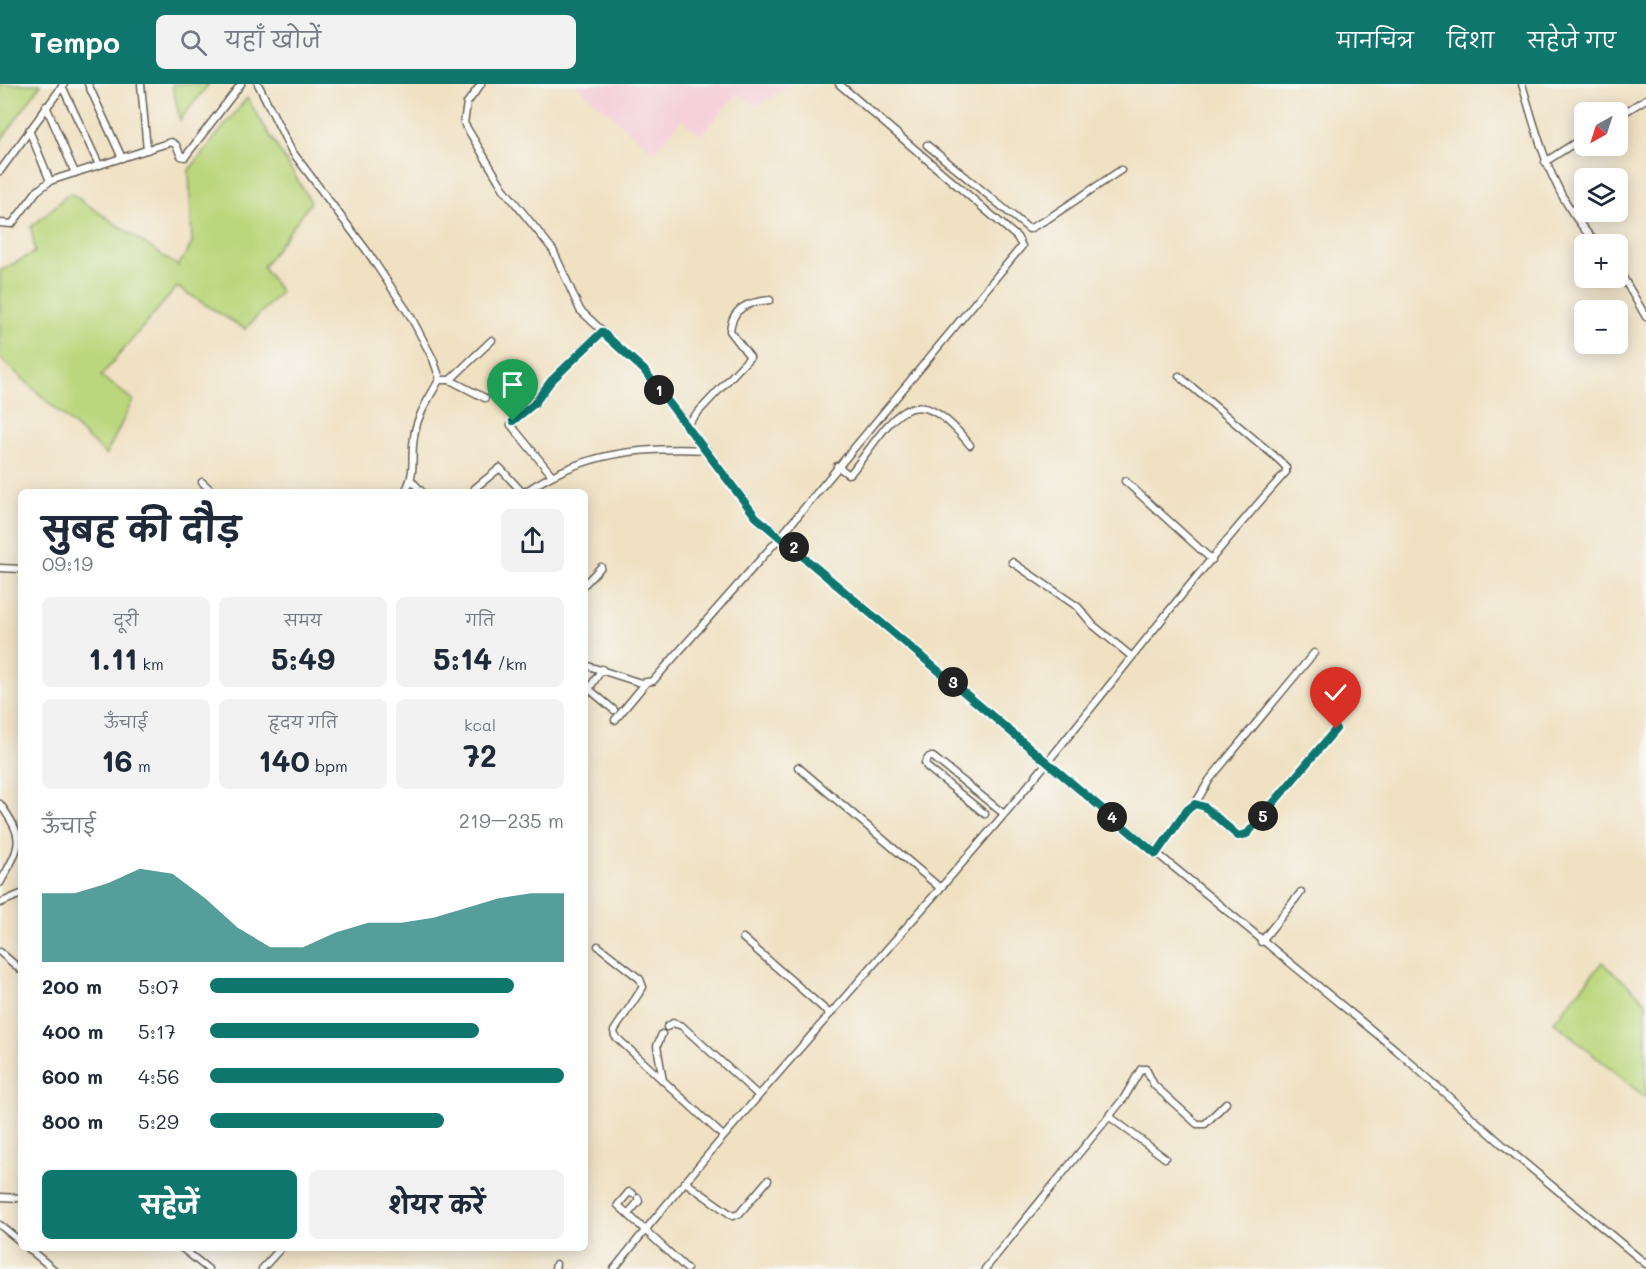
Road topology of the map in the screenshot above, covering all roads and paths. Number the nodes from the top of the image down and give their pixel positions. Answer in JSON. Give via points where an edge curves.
{"nodes":[{"id":1,"x":88,"y":84,"type":"edge"},
{"id":2,"x":141,"y":84,"type":"edge"},
{"id":3,"x":241,"y":84,"type":"edge"},
{"id":4,"x":258,"y":84,"type":"edge"},
{"id":5,"x":481,"y":84,"type":"edge"},
{"id":6,"x":839,"y":84,"type":"edge"},
{"id":7,"x":1522,"y":84,"type":"edge"},
{"id":8,"x":63,"y":85,"type":"edge"},
{"id":9,"x":1646,"y":99,"type":"edge"},
{"id":10,"x":46,"y":106,"type":"junction"},
{"id":11,"x":1628,"y":110,"type":"edge"},
{"id":12,"x":29,"y":129,"type":"junction"},
{"id":13,"x":1574,"y":143,"type":"edge"},
{"id":14,"x":927,"y":145,"type":"dead end"},
{"id":15,"x":147,"y":150,"type":"junction"},
{"id":16,"x":122,"y":158,"type":"junction"},
{"id":17,"x":1545,"y":162,"type":"junction"},
{"id":18,"x":99,"y":165,"type":"junction"},
{"id":19,"x":1121,"y":170,"type":"dead end"},
{"id":20,"x":0,"y":171,"type":"edge"},
{"id":21,"x":75,"y":173,"type":"junction"},
{"id":22,"x":50,"y":181,"type":"junction"},
{"id":23,"x":0,"y":223,"type":"edge"},
{"id":24,"x":1589,"y":234,"type":"edge"},
{"id":25,"x":1628,"y":285,"type":"edge"},
{"id":26,"x":770,"y":300,"type":"dead end"},
{"id":27,"x":1645,"y":312,"type":"edge"},
{"id":28,"x":602,"y":332,"type":"junction"},
{"id":29,"x":492,"y":340,"type":"dead end"},
{"id":30,"x":1179,"y":376,"type":"dead end"},
{"id":31,"x":440,"y":379,"type":"junction"},
{"id":32,"x":450,"y":380,"type":"junction"},
{"id":33,"x":485,"y":398,"type":"dead end"},
{"id":34,"x":687,"y":424,"type":"junction"},
{"id":35,"x":970,"y":445,"type":"dead end"},
{"id":36,"x":707,"y":450,"type":"junction"},
{"id":37,"x":837,"y":466,"type":"junction"},
{"id":38,"x":551,"y":474,"type":"junction"},
{"id":39,"x":411,"y":480,"type":"junction"},
{"id":40,"x":1125,"y":481,"type":"dead end"},
{"id":41,"x":202,"y":482,"type":"dead end"},
{"id":42,"x":475,"y":488,"type":"dead end"},
{"id":43,"x":210,"y":489,"type":"edge"},
{"id":44,"x":406,"y":489,"type":"edge"},
{"id":45,"x":419,"y":489,"type":"edge"},
{"id":46,"x":521,"y":489,"type":"edge"},
{"id":47,"x":528,"y":489,"type":"edge"},
{"id":48,"x":781,"y":536,"type":"junction"},
{"id":49,"x":1212,"y":560,"type":"junction"},
{"id":50,"x":1012,"y":562,"type":"dead end"},
{"id":51,"x":601,"y":567,"type":"dead end"},
{"id":52,"x":0,"y":568,"type":"edge"},
{"id":53,"x":18,"y":569,"type":"edge"},
{"id":54,"x":588,"y":580,"type":"edge"},
{"id":55,"x":1314,"y":653,"type":"dead end"},
{"id":56,"x":1131,"y":657,"type":"junction"},
{"id":57,"x":588,"y":666,"type":"edge"},
{"id":58,"x":602,"y":669,"type":"junction"},
{"id":59,"x":645,"y":684,"type":"junction"},
{"id":60,"x":614,"y":710,"type":"dead end"},
{"id":61,"x":615,"y":720,"type":"dead end"},
{"id":62,"x":1336,"y":729,"type":"dead end"},
{"id":63,"x":1047,"y":763,"type":"junction"},
{"id":64,"x":798,"y":767,"type":"dead end"},
{"id":65,"x":0,"y":804,"type":"edge"},
{"id":66,"x":1195,"y":804,"type":"junction"},
{"id":67,"x":985,"y":814,"type":"dead end"},
{"id":68,"x":1004,"y":814,"type":"junction"},
{"id":69,"x":18,"y":834,"type":"edge"},
{"id":70,"x":18,"y":840,"type":"edge"},
{"id":71,"x":1156,"y":854,"type":"junction"},
{"id":72,"x":0,"y":883,"type":"edge"},
{"id":73,"x":939,"y":887,"type":"junction"},
{"id":74,"x":1301,"y":892,"type":"dead end"},
{"id":75,"x":18,"y":895,"type":"edge"},
{"id":76,"x":0,"y":903,"type":"edge"},
{"id":77,"x":743,"y":938,"type":"dead end"},
{"id":78,"x":1262,"y":942,"type":"junction"},
{"id":79,"x":598,"y":946,"type":"dead end"},
{"id":80,"x":0,"y":952,"type":"edge"},
{"id":81,"x":18,"y":967,"type":"edge"},
{"id":82,"x":830,"y":1014,"type":"junction"},
{"id":83,"x":667,"y":1027,"type":"dead end"},
{"id":84,"x":662,"y":1034,"type":"dead end"},
{"id":85,"x":663,"y":1081,"type":"junction"},
{"id":86,"x":758,"y":1095,"type":"junction"},
{"id":87,"x":1226,"y":1103,"type":"dead end"},
{"id":88,"x":1110,"y":1117,"type":"junction"},
{"id":89,"x":723,"y":1136,"type":"junction"},
{"id":90,"x":1165,"y":1158,"type":"dead end"},
{"id":91,"x":768,"y":1180,"type":"dead end"},
{"id":92,"x":685,"y":1182,"type":"junction"},
{"id":93,"x":0,"y":1197,"type":"edge"},
{"id":94,"x":18,"y":1198,"type":"edge"},
{"id":95,"x":627,"y":1214,"type":"junction"},
{"id":96,"x":0,"y":1225,"type":"edge"},
{"id":97,"x":644,"y":1231,"type":"junction"},
{"id":98,"x":18,"y":1240,"type":"edge"},
{"id":99,"x":32,"y":1251,"type":"edge"},
{"id":100,"x":186,"y":1251,"type":"edge"},
{"id":101,"x":278,"y":1251,"type":"edge"},
{"id":102,"x":1646,"y":1264,"type":"edge"},
{"id":103,"x":53,"y":1269,"type":"edge"},
{"id":104,"x":208,"y":1269,"type":"edge"},
{"id":105,"x":262,"y":1269,"type":"edge"},
{"id":106,"x":614,"y":1269,"type":"edge"},
{"id":107,"x":687,"y":1269,"type":"edge"},
{"id":108,"x":985,"y":1269,"type":"edge"}],
"edges":[{"from":1,"to":16,"type":"street"},
{"from":2,"to":15,"type":"street"},
{"from":3,"to":15,"type":"street","via":[[185,157],[172,142]]},
{"from":4,"to":31,"type":"street","via":[[291,150],[411,317]]},
{"from":5,"to":28,"type":"street","via":[[464,109],[467,130],[503,188],[548,241],[574,301]]},
{"from":6,"to":37,"type":"street","via":[[1017,237],[1022,246]]},
{"from":7,"to":17,"type":"street"},
{"from":8,"to":10,"type":"street"},
{"from":8,"to":18,"type":"street"},
{"from":9,"to":11,"type":"street"},
{"from":10,"to":12,"type":"street"},
{"from":10,"to":21,"type":"street"},
{"from":12,"to":20,"type":"street"},
{"from":12,"to":22,"type":"street"},
{"from":13,"to":17,"type":"street"},
{"from":14,"to":19,"type":"street","via":[[1029,229]]},
{"from":15,"to":16,"type":"street"},
{"from":16,"to":18,"type":"street"},
{"from":17,"to":24,"type":"street","via":[[1569,210]]},
{"from":18,"to":21,"type":"street"},
{"from":21,"to":22,"type":"street"},
{"from":22,"to":23,"type":"street","via":[[37,191],[12,224]]},
{"from":25,"to":27,"type":"street"},
{"from":26,"to":34,"type":"street","via":[[743,305],[735,314],[729,331],[750,357]]},
{"from":28,"to":34,"type":"street","via":[[644,370]]},
{"from":28,"to":38,"type":"street","via":[[511,425]]},
{"from":29,"to":32,"type":"street"},
{"from":30,"to":49,"type":"street","via":[[1287,469]]},
{"from":31,"to":32,"type":"street"},
{"from":31,"to":39,"type":"street","via":[[416,427]]},
{"from":32,"to":33,"type":"street"},
{"from":34,"to":36,"type":"street"},
{"from":35,"to":37,"type":"street","via":[[937,413],[913,407],[893,418],[851,473]]},
{"from":36,"to":38,"type":"street","via":[[661,448],[630,452],[576,463]]},
{"from":36,"to":48,"type":"street","via":[[747,507]]},
{"from":37,"to":48,"type":"street"},
{"from":38,"to":47,"type":"street"},
{"from":39,"to":44,"type":"street"},
{"from":39,"to":45,"type":"street"},
{"from":40,"to":49,"type":"street"},
{"from":41,"to":43,"type":"street"},
{"from":42,"to":46,"type":"street","via":[[500,468]]},
{"from":48,"to":59,"type":"street","via":[[653,681]]},
{"from":48,"to":63,"type":"street"},
{"from":49,"to":56,"type":"street"},
{"from":50,"to":56,"type":"street","via":[[1078,608]]},
{"from":51,"to":54,"type":"street"},
{"from":52,"to":53,"type":"street"},
{"from":55,"to":66,"type":"street","via":[[1210,779]]},
{"from":56,"to":63,"type":"street"},
{"from":57,"to":58,"type":"street"},
{"from":58,"to":59,"type":"street"},
{"from":58,"to":60,"type":"street","via":[[589,689]]},
{"from":59,"to":61,"type":"street"},
{"from":62,"to":66,"type":"street","via":[[1244,836],[1238,836],[1205,807]]},
{"from":63,"to":68,"type":"street"},
{"from":63,"to":71,"type":"street"},
{"from":64,"to":73,"type":"street"},
{"from":65,"to":69,"type":"street"},
{"from":66,"to":71,"type":"street"},
{"from":67,"to":68,"type":"street","via":[[927,767],[929,757]]},
{"from":68,"to":73,"type":"street"},
{"from":70,"to":72,"type":"street"},
{"from":71,"to":78,"type":"street"},
{"from":73,"to":82,"type":"street"},
{"from":74,"to":78,"type":"street"},
{"from":75,"to":76,"type":"street"},
{"from":77,"to":82,"type":"street"},
{"from":78,"to":102,"type":"street","via":[[1395,1049]]},
{"from":79,"to":85,"type":"street","via":[[640,979],[643,987],[614,1030],[615,1036]]},
{"from":80,"to":81,"type":"street"},
{"from":82,"to":86,"type":"street"},
{"from":83,"to":86,"type":"street","via":[[673,1023],[682,1026]]},
{"from":84,"to":85,"type":"street","via":[[657,1046]]},
{"from":85,"to":89,"type":"street"},
{"from":86,"to":89,"type":"street"},
{"from":87,"to":88,"type":"street","via":[[1205,1124],[1197,1124],[1154,1085],[1142,1068]]},
{"from":88,"to":90,"type":"street"},
{"from":88,"to":108,"type":"street"},
{"from":89,"to":92,"type":"street"},
{"from":91,"to":92,"type":"street","via":[[739,1214],[732,1216]]},
{"from":92,"to":97,"type":"street"},
{"from":93,"to":94,"type":"street"},
{"from":95,"to":95,"type":"street","via":[[639,1201],[628,1192],[618,1204]]},
{"from":95,"to":97,"type":"street"},
{"from":96,"to":98,"type":"street"},
{"from":97,"to":106,"type":"street"},
{"from":97,"to":107,"type":"street"},
{"from":99,"to":103,"type":"street"},
{"from":100,"to":104,"type":"street"},
{"from":101,"to":105,"type":"street"}]}
